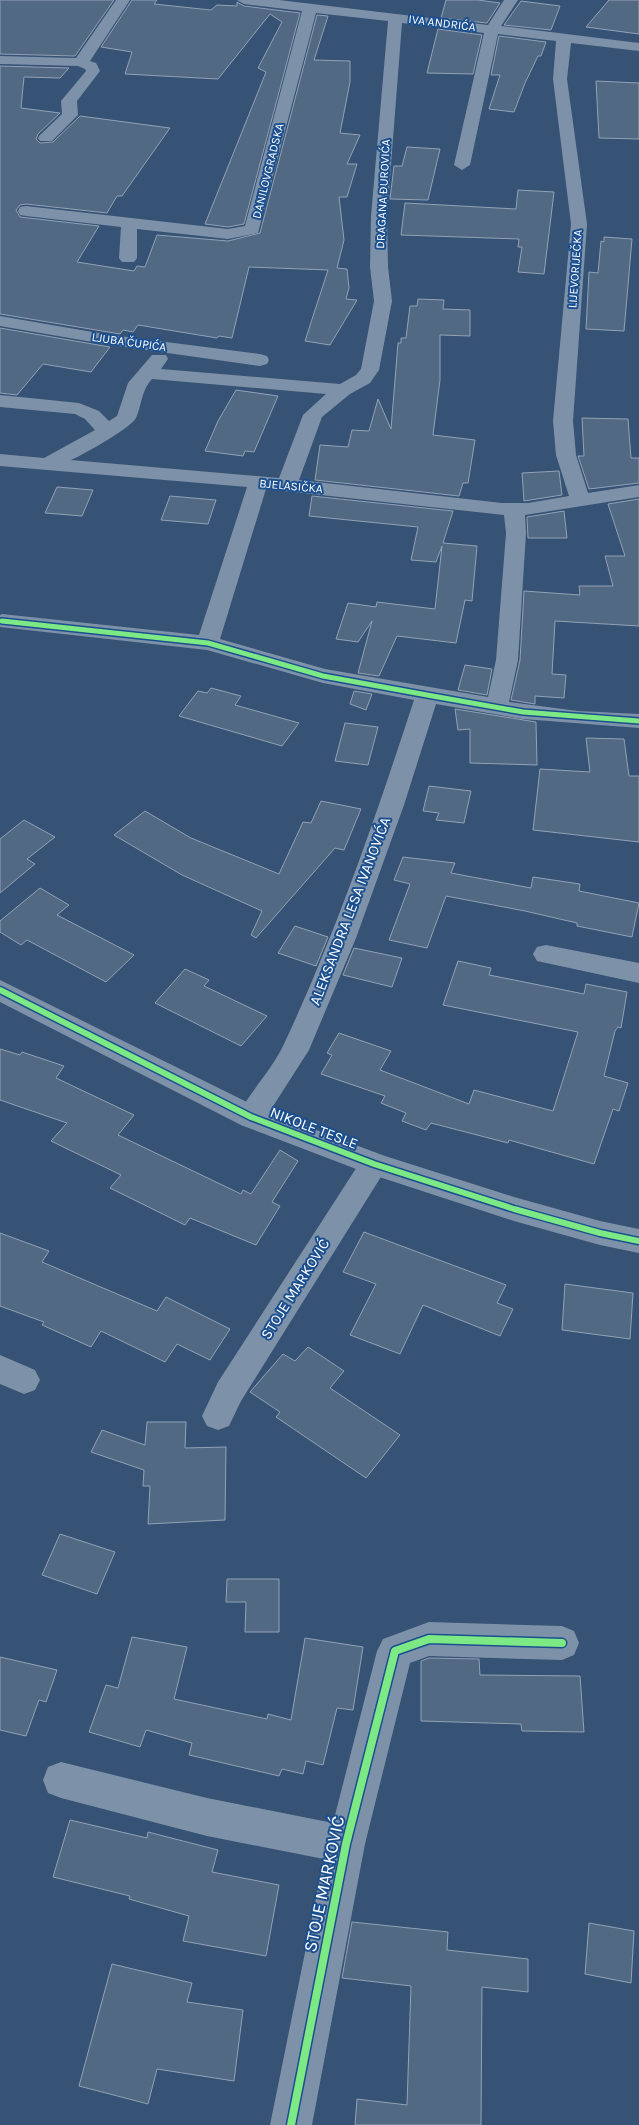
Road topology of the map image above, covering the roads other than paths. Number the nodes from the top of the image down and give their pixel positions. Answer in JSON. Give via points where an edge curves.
{"nodes":[{"id":1,"x":123,"y":0,"type":"edge"},
{"id":2,"x":244,"y":0,"type":"edge"},
{"id":3,"x":382,"y":0,"type":"edge"},
{"id":4,"x":511,"y":0,"type":"edge"},
{"id":5,"x":289,"y":3,"type":"edge"},
{"id":6,"x":310,"y":8,"type":"junction"},
{"id":7,"x":366,"y":14,"type":"junction"},
{"id":8,"x":395,"y":18,"type":"junction"},
{"id":9,"x":492,"y":29,"type":"junction"},
{"id":10,"x":564,"y":38,"type":"junction"},
{"id":11,"x":639,"y":47,"type":"edge"},
{"id":12,"x":0,"y":60,"type":"edge"},
{"id":13,"x":80,"y":62,"type":"junction"},
{"id":14,"x":46,"y":138,"type":"dead end"},
{"id":15,"x":462,"y":165,"type":"dead end"},
{"id":16,"x":26,"y":211,"type":"dead end"},
{"id":17,"x":129,"y":223,"type":"junction"},
{"id":18,"x":128,"y":258,"type":"dead end"},
{"id":19,"x":0,"y":321,"type":"edge"},
{"id":20,"x":168,"y":348,"type":"junction"},
{"id":21,"x":260,"y":360,"type":"dead end"},
{"id":22,"x":370,"y":370,"type":"junction"},
{"id":23,"x":147,"y":373,"type":"junction"},
{"id":24,"x":343,"y":390,"type":"junction"},
{"id":25,"x":0,"y":401,"type":"edge"},
{"id":26,"x":364,"y":401,"type":"dead end"},
{"id":27,"x":108,"y":432,"type":"junction"},
{"id":28,"x":0,"y":460,"type":"edge"},
{"id":29,"x":47,"y":464,"type":"junction"},
{"id":30,"x":258,"y":483,"type":"junction"},
{"id":31,"x":287,"y":485,"type":"junction"},
{"id":32,"x":639,"y":491,"type":"edge"},
{"id":33,"x":580,"y":499,"type":"junction"},
{"id":34,"x":514,"y":509,"type":"junction"},
{"id":35,"x":2,"y":621,"type":"dead end"},
{"id":36,"x":208,"y":642,"type":"junction"},
{"id":37,"x":427,"y":695,"type":"junction"},
{"id":38,"x":497,"y":706,"type":"junction"},
{"id":39,"x":639,"y":721,"type":"edge"},
{"id":40,"x":546,"y":954,"type":"dead end"},
{"id":41,"x":639,"y":973,"type":"edge"},
{"id":42,"x":0,"y":990,"type":"edge"},
{"id":43,"x":251,"y":1117,"type":"junction"},
{"id":44,"x":374,"y":1164,"type":"junction"},
{"id":45,"x":639,"y":1241,"type":"edge"},
{"id":46,"x":218,"y":1416,"type":"dead end"},
{"id":47,"x":562,"y":1643,"type":"dead end"},
{"id":48,"x":61,"y":1780,"type":"dead end"},
{"id":49,"x":346,"y":1844,"type":"junction"},
{"id":50,"x":291,"y":2125,"type":"edge"}],
"edges":[{"from":1,"to":13,"type":"street"},
{"from":2,"to":5,"type":"street","name":"IVA ANDRIĆA"},
{"from":3,"to":7,"type":"street"},
{"from":4,"to":9,"type":"street"},
{"from":5,"to":6,"type":"street","name":"IVA ANDRIĆA"},
{"from":6,"to":7,"type":"street","name":"IVA ANDRIĆA"},
{"from":6,"to":17,"type":"street","name":"DANILOVGRADSKA","via":[[252,229],[228,234]]},
{"from":7,"to":8,"type":"street","name":"IVA ANDRIĆA"},
{"from":8,"to":9,"type":"street","name":"IVA ANDRIĆA"},
{"from":8,"to":22,"type":"street","name":"DRAGANA ĐUROVIĆA","via":[[379,216],[383,301]]},
{"from":9,"to":10,"type":"street","name":"IVA ANDRIĆA"},
{"from":9,"to":15,"type":"street"},
{"from":10,"to":11,"type":"street","name":"IVA ANDRIĆA"},
{"from":10,"to":33,"type":"street","name":"LIJEVORIJEČKA","via":[[560,79],[579,224],[563,421],[566,455]]},
{"from":12,"to":13,"type":"street"},
{"from":13,"to":14,"type":"street","via":[[91,66],[94,71],[69,101],[70,114]]},
{"from":16,"to":17,"type":"street","name":"DANILOVGRADSKA"},
{"from":17,"to":18,"type":"street"},
{"from":19,"to":20,"type":"street","name":"LJUBA ČUPIĆA"},
{"from":20,"to":21,"type":"street","name":"LJUBA ČUPIĆA"},
{"from":20,"to":23,"type":"street"},
{"from":22,"to":24,"type":"street","via":[[363,379]]},
{"from":22,"to":26,"type":"street","name":"DRAGANA ĐUROVIĆA"},
{"from":23,"to":24,"type":"street"},
{"from":23,"to":27,"type":"street","via":[[135,387],[126,419]]},
{"from":24,"to":31,"type":"street","via":[[313,415]]},
{"from":25,"to":27,"type":"street","via":[[79,409],[92,415]]},
{"from":27,"to":29,"type":"street"},
{"from":28,"to":29,"type":"street","name":"BJELASIČKA"},
{"from":29,"to":30,"type":"street","name":"BJELASIČKA"},
{"from":30,"to":31,"type":"street","name":"BJELASIČKA"},
{"from":30,"to":36,"type":"street"},
{"from":31,"to":34,"type":"street","name":"BJELASIČKA"},
{"from":32,"to":33,"type":"street","name":"BJELASIČKA"},
{"from":33,"to":34,"type":"street","name":"BJELASIČKA"},
{"from":34,"to":38,"type":"street","via":[[516,533],[507,660]]},
{"from":35,"to":36,"type":"street"},
{"from":36,"to":37,"type":"street","via":[[324,676]]},
{"from":37,"to":38,"type":"street"},
{"from":37,"to":43,"type":"street","name":"ALEKSANDRA LESA IVANOVIĆA","via":[[392,805],[343,938],[295,1050]]},
{"from":38,"to":39,"type":"street","via":[[578,718]]},
{"from":40,"to":41,"type":"street"},
{"from":42,"to":43,"type":"street","name":"NIKOLE TESLE"},
{"from":43,"to":44,"type":"street","name":"NIKOLE TESLE"},
{"from":44,"to":45,"type":"street","name":"NIKOLE TESLE","via":[[514,1209]]},
{"from":44,"to":46,"type":"street","name":"STOJE MARKOVIĆ"},
{"from":47,"to":49,"type":"street","name":"STOJE MARKOVIĆ","via":[[428,1639],[395,1651]]},
{"from":48,"to":49,"type":"street","via":[[207,1818]]},
{"from":49,"to":50,"type":"street","name":"STOJE MARKOVIĆ"}]}
